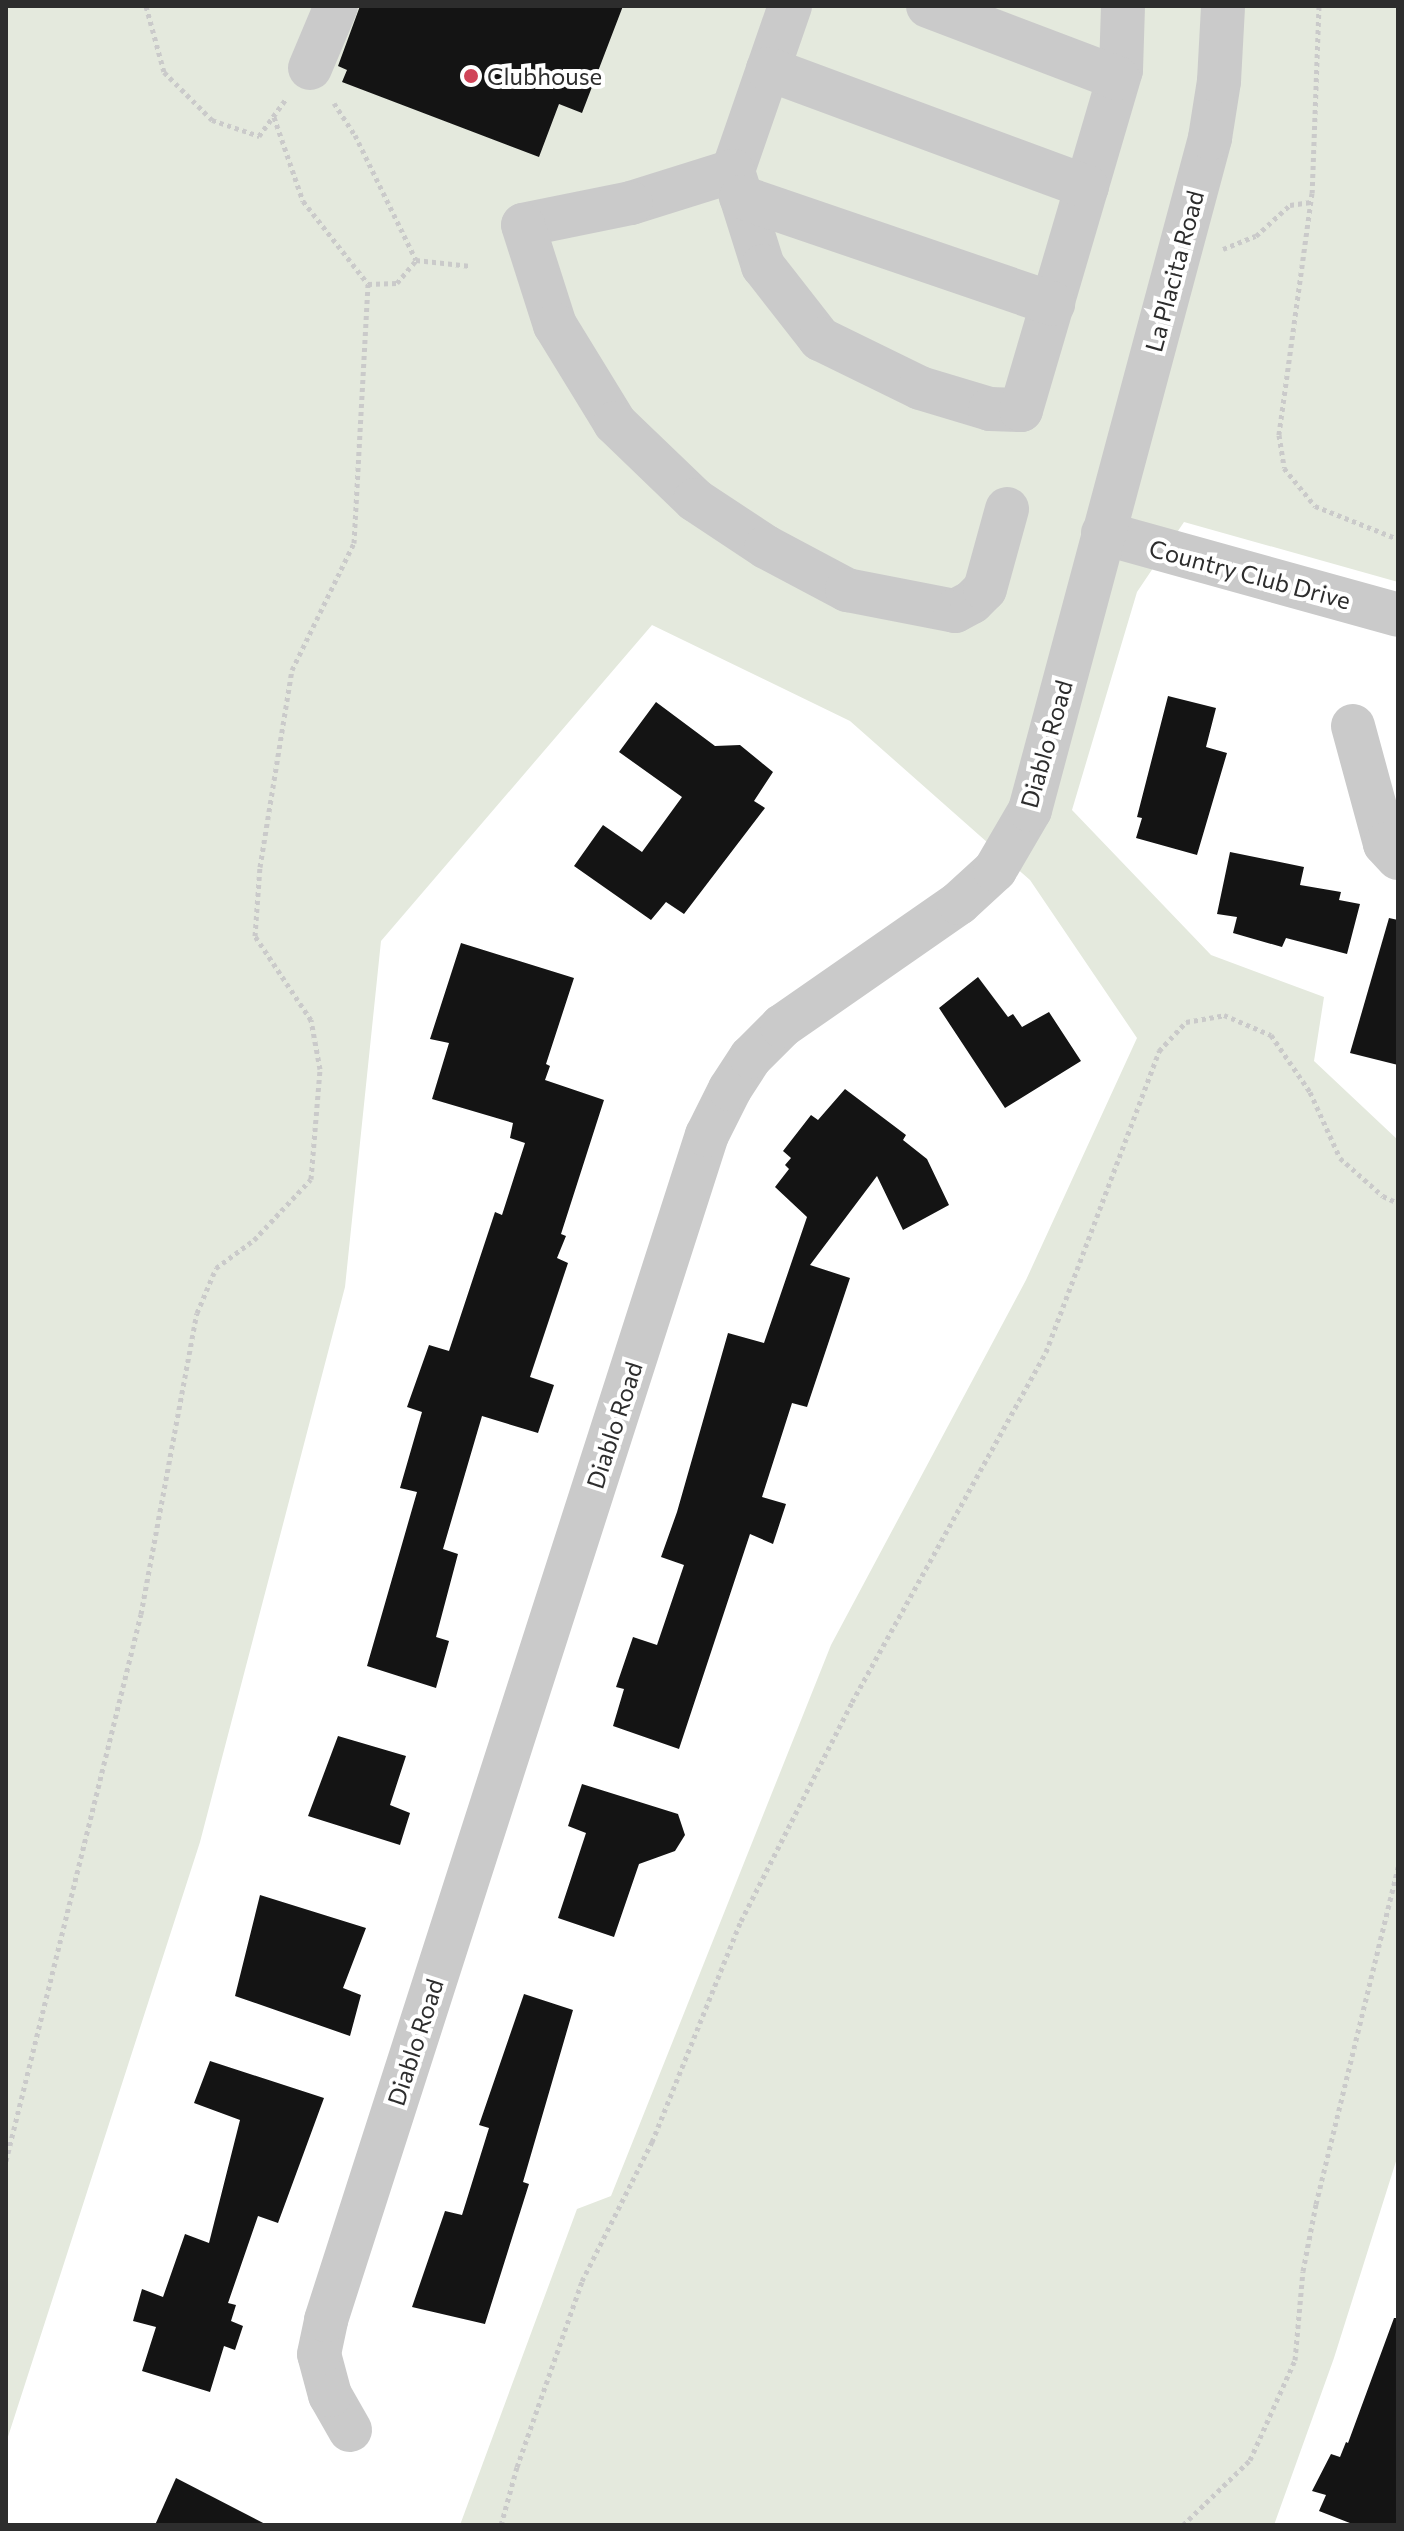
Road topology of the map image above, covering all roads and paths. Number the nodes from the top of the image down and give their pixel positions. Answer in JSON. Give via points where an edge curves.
{"nodes":[{"id":1,"x":146,"y":6,"type":"edge"},
{"id":2,"x":336,"y":6,"type":"edge"},
{"id":3,"x":790,"y":6,"type":"edge"},
{"id":4,"x":928,"y":6,"type":"edge"},
{"id":5,"x":1123,"y":6,"type":"edge"},
{"id":6,"x":1223,"y":6,"type":"edge"},
{"id":7,"x":1319,"y":6,"type":"edge"},
{"id":8,"x":310,"y":68,"type":"junction"},
{"id":9,"x":768,"y":69,"type":"junction"},
{"id":10,"x":1118,"y":78,"type":"junction"},
{"id":11,"x":274,"y":116,"type":"junction"},
{"id":12,"x":737,"y":184,"type":"junction"},
{"id":13,"x":1087,"y":187,"type":"junction"},
{"id":14,"x":1311,"y":202,"type":"junction"},
{"id":15,"x":1177,"y":259,"type":"junction"},
{"id":16,"x":416,"y":260,"type":"junction"},
{"id":17,"x":471,"y":266,"type":"dead end"},
{"id":18,"x":368,"y":284,"type":"junction"},
{"id":19,"x":1053,"y":304,"type":"junction"},
{"id":20,"x":1007,"y":509,"type":"dead end"},
{"id":21,"x":1103,"y":533,"type":"junction"},
{"id":22,"x":1398,"y":539,"type":"edge"},
{"id":23,"x":1398,"y":615,"type":"edge"},
{"id":24,"x":1353,"y":726,"type":"dead end"},
{"id":25,"x":1398,"y":858,"type":"edge"},
{"id":26,"x":1398,"y":1203,"type":"edge"},
{"id":27,"x":1398,"y":1867,"type":"edge"},
{"id":28,"x":6,"y":2161,"type":"edge"},
{"id":29,"x":350,"y":2430,"type":"dead end"},
{"id":30,"x":501,"y":2525,"type":"edge"},
{"id":31,"x":1183,"y":2525,"type":"edge"}],
"edges":[{"from":1,"to":11,"type":"path","via":[[164,72],[212,120],[259,136]]},
{"from":2,"to":8,"type":"street"},
{"from":3,"to":9,"type":"street"},
{"from":4,"to":10,"type":"street"},
{"from":5,"to":10,"type":"street"},
{"from":6,"to":15,"type":"street","name":"La Placita Road","via":[[1210,138]]},
{"from":7,"to":14,"type":"path"},
{"from":8,"to":11,"type":"path"},
{"from":8,"to":16,"type":"path","via":[[355,135]]},
{"from":9,"to":12,"type":"street"},
{"from":9,"to":13,"type":"street"},
{"from":10,"to":13,"type":"street"},
{"from":11,"to":18,"type":"path","via":[[303,201]]},
{"from":12,"to":19,"type":"street"},
{"from":12,"to":19,"type":"street","via":[[763,266],[820,339],[920,388],[990,409],[1021,410]]},
{"from":12,"to":20,"type":"street","via":[[523,225],[555,325],[615,423],[695,500],[766,547],[847,590],[955,611],[985,589]]},
{"from":13,"to":19,"type":"street"},
{"from":14,"to":15,"type":"path","via":[[1290,205],[1256,236],[1209,254]]},
{"from":14,"to":22,"type":"path","via":[[1279,435],[1284,468],[1315,506]]},
{"from":15,"to":21,"type":"street","name":"La Placita Road"},
{"from":16,"to":17,"type":"path"},
{"from":16,"to":18,"type":"path","via":[[397,283]]},
{"from":18,"to":28,"type":"path","via":[[354,543],[292,670],[260,867],[255,936],[311,1020],[320,1069],[311,1179],[254,1240],[216,1268],[197,1313],[141,1614]]},
{"from":21,"to":23,"type":"street","name":"Country Club Drive"},
{"from":21,"to":29,"type":"street","name":"Diablo Road","via":[[1030,810],[995,870],[959,903],[782,1026],[751,1057],[707,1135],[326,2320],[319,2354],[330,2395]]},
{"from":24,"to":25,"type":"street","via":[[1385,844]]},
{"from":26,"to":30,"type":"path","via":[[1340,1158],[1310,1092],[1271,1035],[1224,1015],[1186,1022],[1159,1051],[1046,1352],[852,1702],[741,1921],[652,2142],[582,2281]]},
{"from":27,"to":31,"type":"path","via":[[1316,2204],[1295,2360],[1250,2460]]}]}
